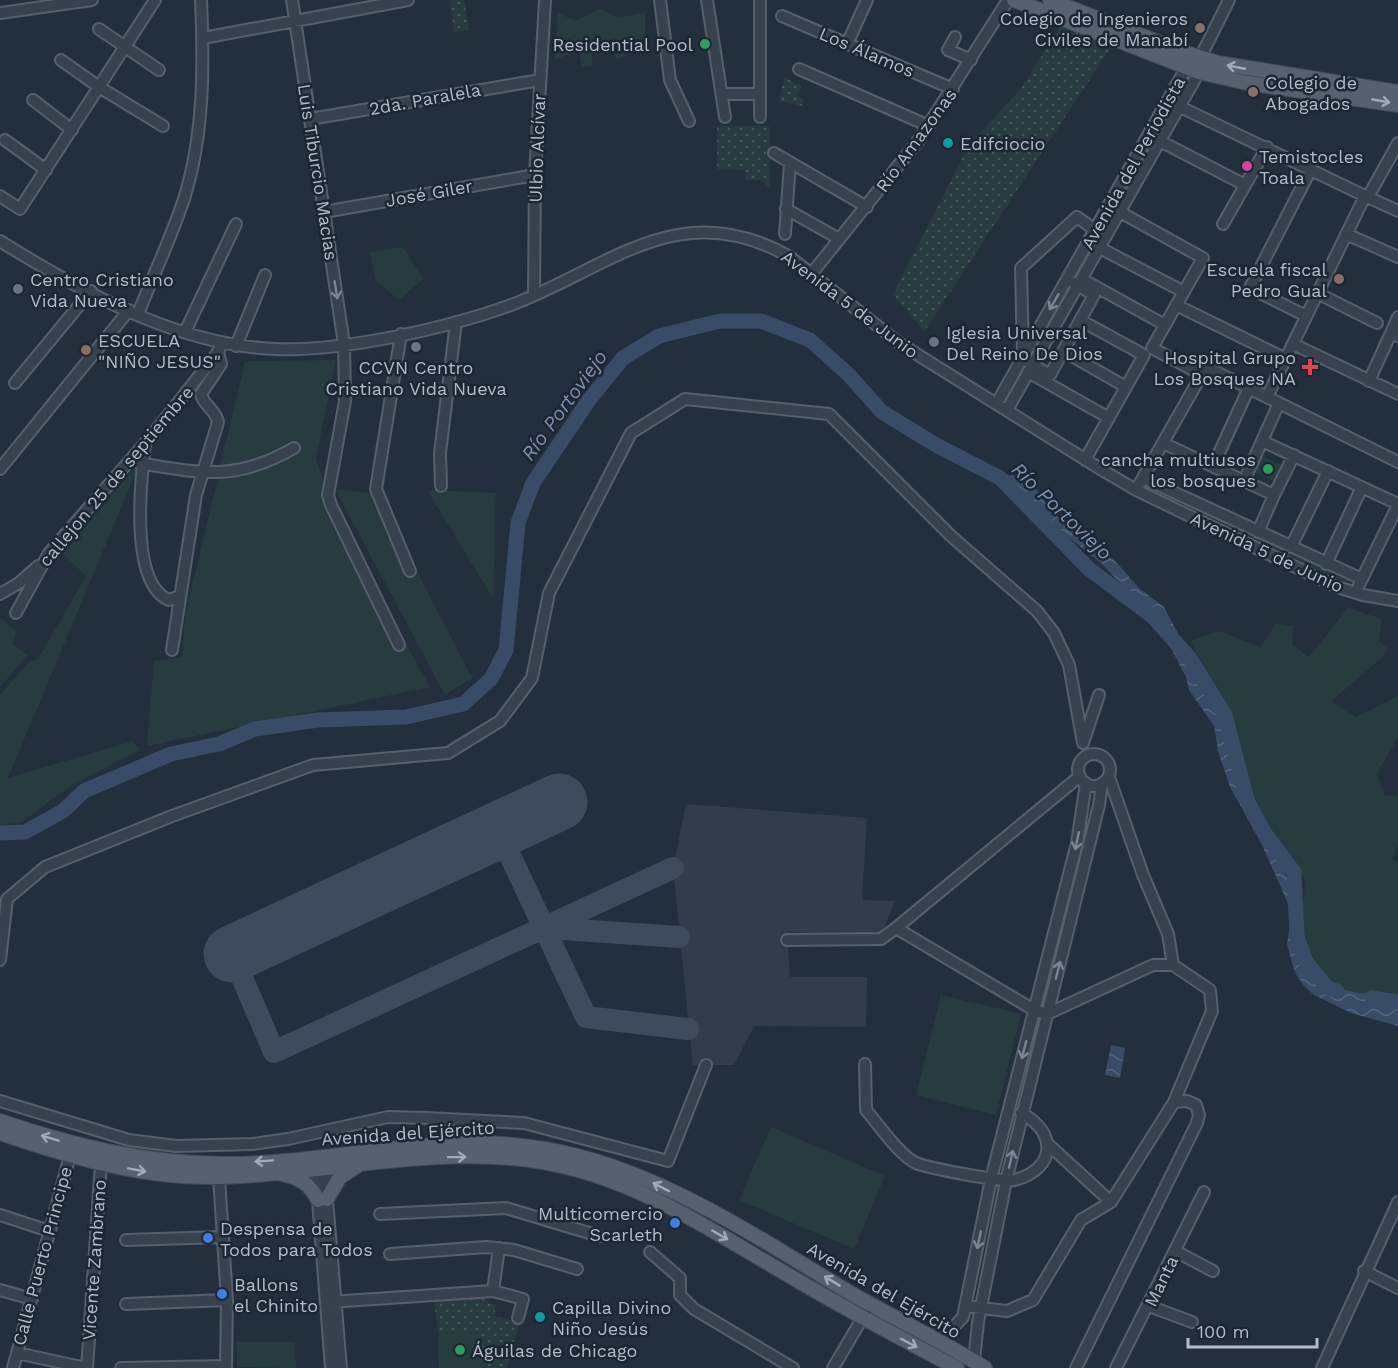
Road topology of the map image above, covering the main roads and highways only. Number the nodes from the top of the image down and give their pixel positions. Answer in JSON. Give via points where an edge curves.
{"nodes":[{"id":1,"x":1014,"y":0,"type":"edge"},
{"id":2,"x":1050,"y":0,"type":"edge"},
{"id":3,"x":1398,"y":92,"type":"edge"},
{"id":4,"x":1398,"y":105,"type":"edge"},
{"id":5,"x":0,"y":1121,"type":"edge"},
{"id":6,"x":0,"y":1133,"type":"edge"},
{"id":7,"x":71,"y":1151,"type":"junction"},
{"id":8,"x":103,"y":1158,"type":"junction"},
{"id":9,"x":361,"y":1158,"type":"junction"},
{"id":10,"x":271,"y":1173,"type":"junction"},
{"id":11,"x":980,"y":1365,"type":"edge"},
{"id":12,"x":957,"y":1368,"type":"edge"}],
"edges":[{"from":1,"to":4,"type":"main road","one_way":true,"via":[[1192,70],[1247,83]]},
{"from":3,"to":2,"type":"main road","one_way":true,"via":[[1200,58]]},
{"from":7,"to":5,"type":"main road","name":"Avenida del Ejército","one_way":true},
{"from":6,"to":7,"type":"main road","name":"Avenida del Ejército"},
{"from":7,"to":8,"type":"main road","name":"Avenida del Ejército"},
{"from":9,"to":8,"type":"main road","name":"Avenida del Ejército","one_way":true,"via":[[226,1164]]},
{"from":8,"to":10,"type":"main road","name":"Avenida del Ejército","one_way":true,"via":[[164,1175],[219,1177]]},
{"from":9,"to":10,"type":"main road","name":"Avenida del Ejército","via":[[333,1167]]},
{"from":9,"to":10,"type":"main road","via":[[323,1199],[303,1181]]},
{"from":11,"to":9,"type":"main road","name":"Avenida del Ejército","one_way":true,"via":[[703,1209],[640,1177],[594,1160],[544,1149],[464,1144]]},
{"from":9,"to":12,"type":"main road","name":"Avenida del Ejército","one_way":true,"via":[[508,1158],[544,1162],[598,1176],[679,1211],[861,1318]]}]}
